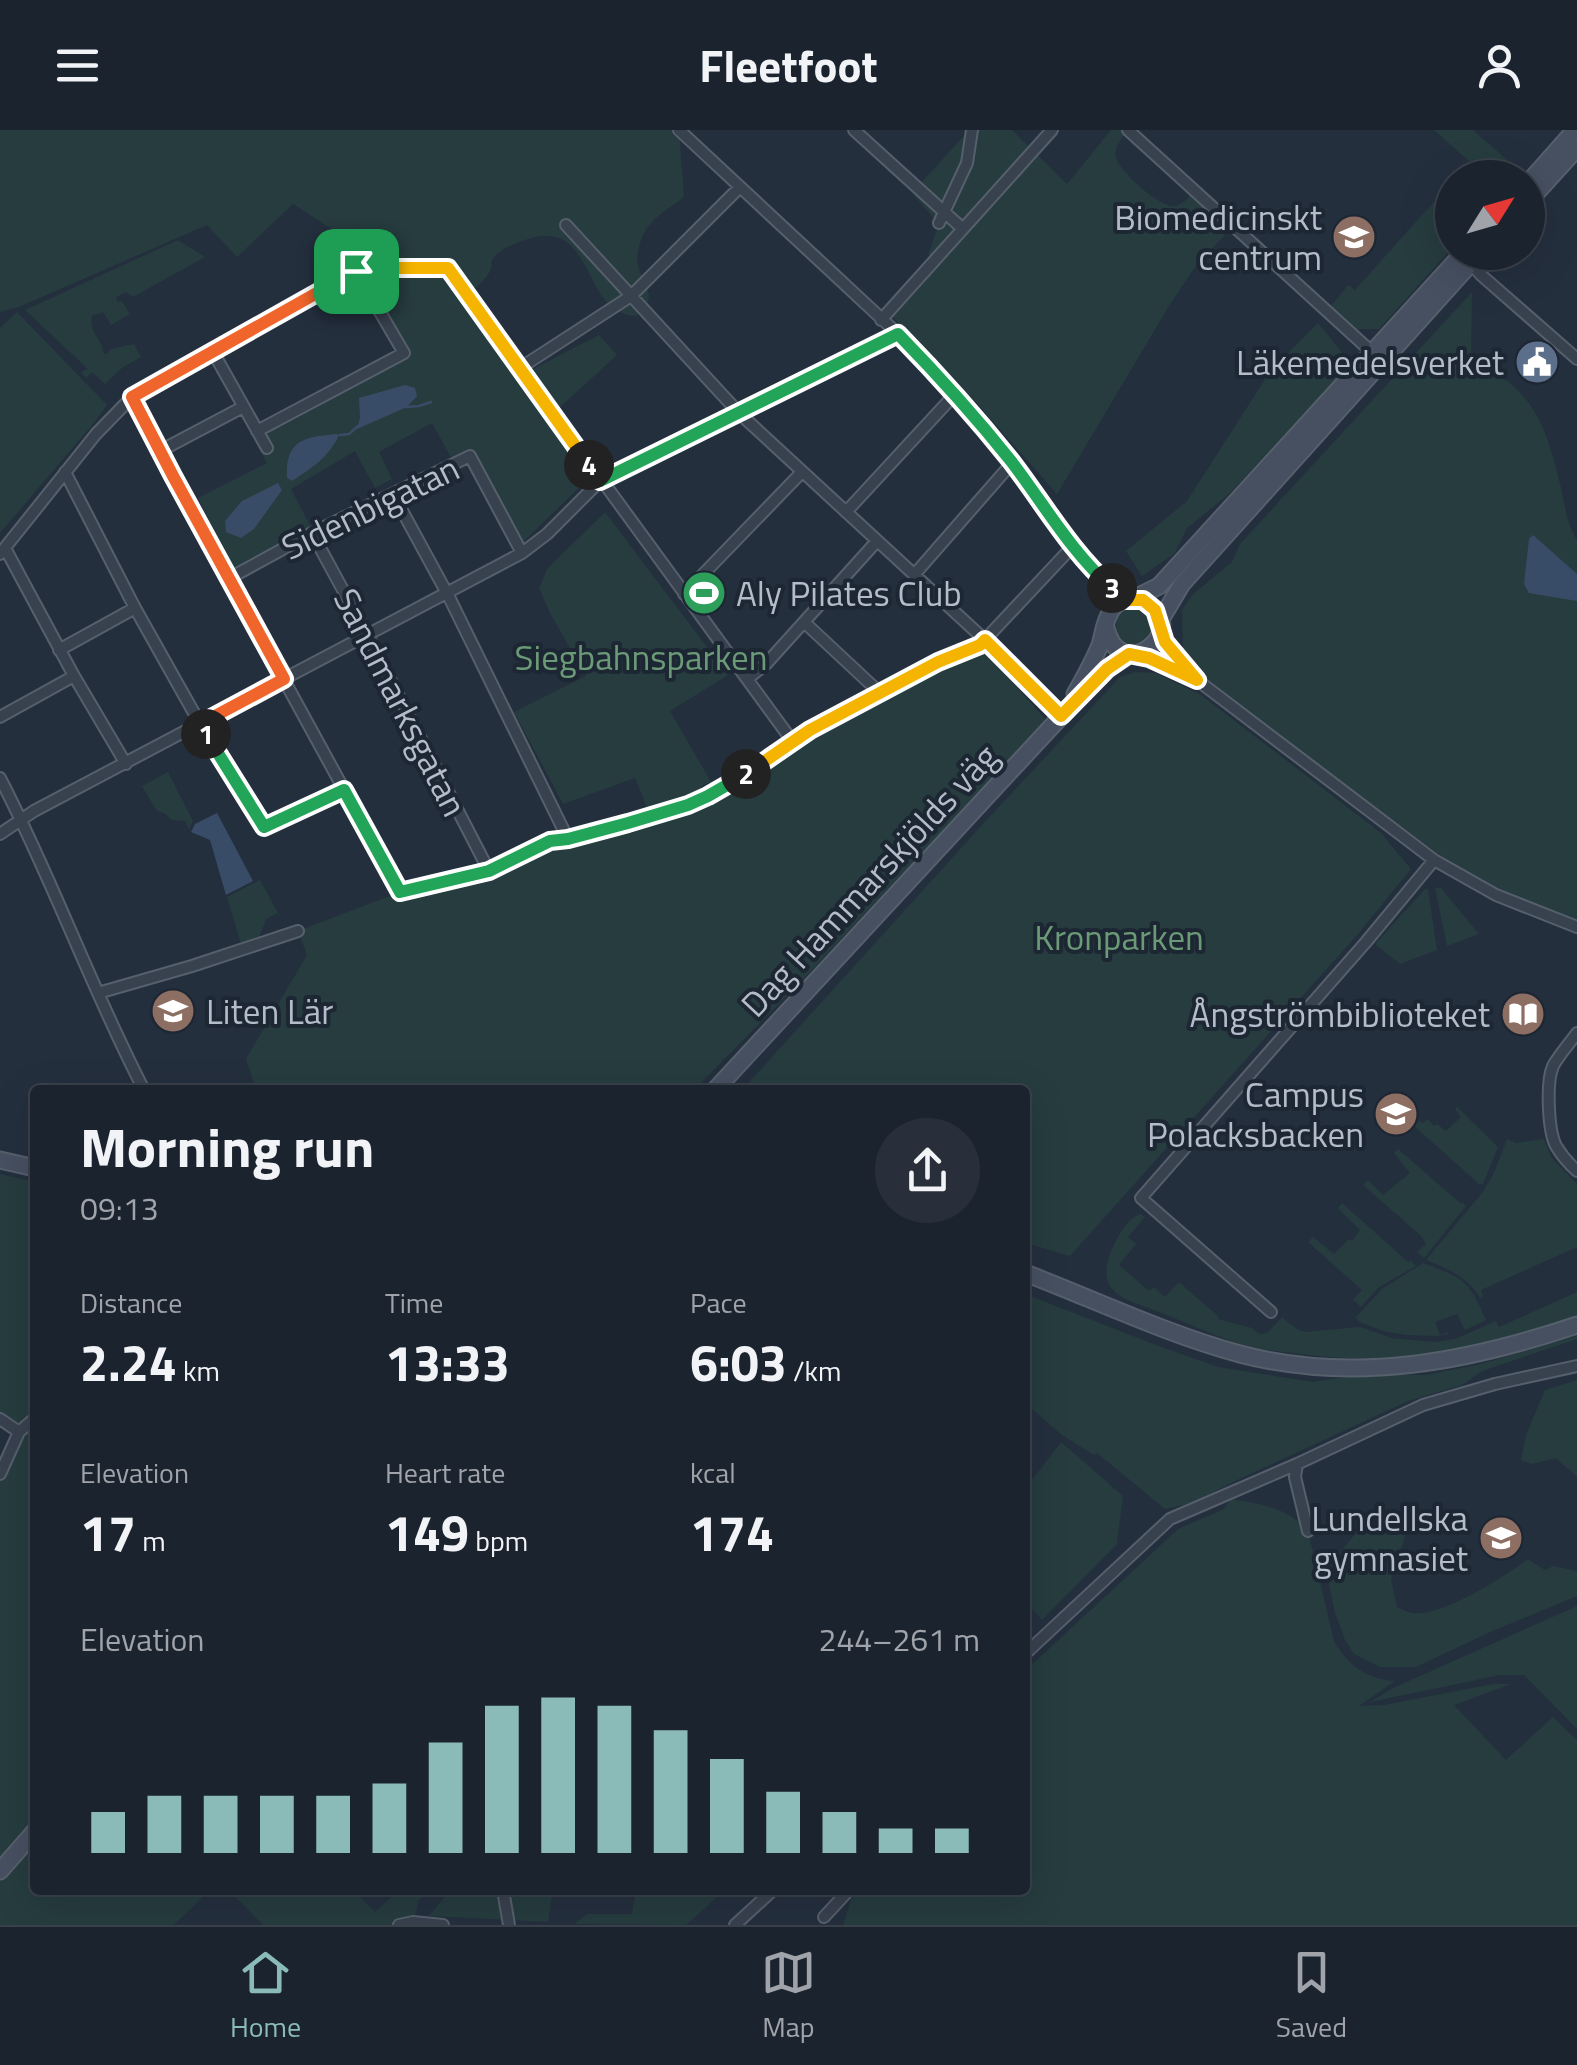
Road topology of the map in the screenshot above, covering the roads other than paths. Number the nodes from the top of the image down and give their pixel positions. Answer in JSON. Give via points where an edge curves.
{"nodes":[{"id":1,"x":679,"y":130,"type":"edge"},
{"id":2,"x":854,"y":130,"type":"edge"},
{"id":3,"x":972,"y":130,"type":"edge"},
{"id":4,"x":1052,"y":130,"type":"edge"},
{"id":5,"x":1128,"y":130,"type":"edge"},
{"id":6,"x":1575,"y":130,"type":"edge"},
{"id":7,"x":1577,"y":148,"type":"edge"},
{"id":8,"x":1545,"y":164,"type":"edge"},
{"id":9,"x":1545,"y":183,"type":"edge"},
{"id":10,"x":740,"y":187,"type":"junction"},
{"id":11,"x":942,"y":218,"type":"junction"},
{"id":12,"x":566,"y":225,"type":"dead end"},
{"id":13,"x":963,"y":229,"type":"junction"},
{"id":14,"x":1457,"y":270,"type":"edge"},
{"id":15,"x":1477,"y":270,"type":"edge"},
{"id":16,"x":356,"y":271,"type":"junction"},
{"id":17,"x":630,"y":296,"type":"junction"},
{"id":18,"x":881,"y":320,"type":"junction"},
{"id":19,"x":898,"y":334,"type":"junction"},
{"id":20,"x":213,"y":352,"type":"junction"},
{"id":21,"x":1378,"y":357,"type":"junction"},
{"id":22,"x":1577,"y":359,"type":"edge"},
{"id":23,"x":520,"y":368,"type":"junction"},
{"id":24,"x":956,"y":394,"type":"junction"},
{"id":25,"x":132,"y":397,"type":"junction"},
{"id":26,"x":242,"y":407,"type":"junction"},
{"id":27,"x":739,"y":414,"type":"junction"},
{"id":28,"x":257,"y":431,"type":"junction"},
{"id":29,"x":266,"y":448,"type":"dead end"},
{"id":30,"x":160,"y":452,"type":"junction"},
{"id":31,"x":1012,"y":464,"type":"junction"},
{"id":32,"x":65,"y":472,"type":"junction"},
{"id":33,"x":802,"y":472,"type":"junction"},
{"id":34,"x":600,"y":481,"type":"junction"},
{"id":35,"x":393,"y":494,"type":"junction"},
{"id":36,"x":846,"y":512,"type":"junction"},
{"id":37,"x":312,"y":533,"type":"junction"},
{"id":38,"x":878,"y":541,"type":"junction"},
{"id":39,"x":1072,"y":546,"type":"junction"},
{"id":40,"x":3,"y":551,"type":"edge"},
{"id":41,"x":522,"y":553,"type":"junction"},
{"id":42,"x":1085,"y":561,"type":"junction"},
{"id":43,"x":914,"y":575,"type":"junction"},
{"id":44,"x":228,"y":578,"type":"junction"},
{"id":45,"x":446,"y":592,"type":"junction"},
{"id":46,"x":684,"y":594,"type":"junction"},
{"id":47,"x":1130,"y":599,"type":"junction"},
{"id":48,"x":135,"y":608,"type":"junction"},
{"id":49,"x":1107,"y":621,"type":"junction"},
{"id":50,"x":804,"y":622,"type":"junction"},
{"id":51,"x":1160,"y":626,"type":"junction"},
{"id":52,"x":368,"y":634,"type":"junction"},
{"id":53,"x":985,"y":640,"type":"junction"},
{"id":54,"x":59,"y":650,"type":"junction"},
{"id":55,"x":1132,"y":654,"type":"junction"},
{"id":56,"x":74,"y":676,"type":"junction"},
{"id":57,"x":284,"y":679,"type":"junction"},
{"id":58,"x":747,"y":679,"type":"junction"},
{"id":59,"x":1197,"y":680,"type":"junction"},
{"id":60,"x":879,"y":692,"type":"junction"},
{"id":61,"x":1063,"y":713,"type":"junction"},
{"id":62,"x":0,"y":716,"type":"edge"},
{"id":63,"x":200,"y":724,"type":"junction"},
{"id":64,"x":793,"y":742,"type":"junction"},
{"id":65,"x":126,"y":764,"type":"junction"},
{"id":66,"x":0,"y":778,"type":"edge"},
{"id":67,"x":344,"y":790,"type":"junction"},
{"id":68,"x":20,"y":818,"type":"junction"},
{"id":69,"x":0,"y":834,"type":"edge"},
{"id":70,"x":568,"y":839,"type":"junction"},
{"id":71,"x":1434,"y":860,"type":"junction"},
{"id":72,"x":489,"y":871,"type":"junction"},
{"id":73,"x":1577,"y":927,"type":"edge"},
{"id":74,"x":298,"y":932,"type":"dead end"},
{"id":75,"x":98,"y":993,"type":"junction"},
{"id":76,"x":1577,"y":1033,"type":"edge"},
{"id":77,"x":141,"y":1085,"type":"edge"},
{"id":78,"x":721,"y":1085,"type":"edge"},
{"id":79,"x":0,"y":1160,"type":"edge"},
{"id":80,"x":30,"y":1167,"type":"edge"},
{"id":81,"x":1577,"y":1171,"type":"edge"},
{"id":82,"x":1030,"y":1275,"type":"edge"},
{"id":83,"x":1271,"y":1312,"type":"dead end"},
{"id":84,"x":1577,"y":1325,"type":"edge"},
{"id":85,"x":1577,"y":1366,"type":"edge"},
{"id":86,"x":0,"y":1419,"type":"edge"},
{"id":87,"x":30,"y":1422,"type":"edge"},
{"id":88,"x":19,"y":1432,"type":"junction"},
{"id":89,"x":1297,"y":1464,"type":"junction"},
{"id":90,"x":0,"y":1474,"type":"edge"},
{"id":91,"x":1308,"y":1531,"type":"dead end"},
{"id":92,"x":1030,"y":1649,"type":"edge"},
{"id":93,"x":30,"y":1837,"type":"edge"},
{"id":94,"x":0,"y":1870,"type":"edge"},
{"id":95,"x":504,"y":1895,"type":"edge"},
{"id":96,"x":768,"y":1895,"type":"edge"},
{"id":97,"x":845,"y":1895,"type":"edge"},
{"id":98,"x":824,"y":1917,"type":"dead end"},
{"id":99,"x":399,"y":1925,"type":"edge"},
{"id":100,"x":444,"y":1925,"type":"edge"},
{"id":101,"x":509,"y":1925,"type":"edge"},
{"id":102,"x":735,"y":1925,"type":"edge"}],
"edges":[{"from":1,"to":10,"type":"street"},
{"from":2,"to":11,"type":"street"},
{"from":3,"to":11,"type":"street","via":[[967,162]]},
{"from":4,"to":13,"type":"street"},
{"from":5,"to":21,"type":"street"},
{"from":6,"to":8,"type":"main road"},
{"from":7,"to":9,"type":"main road"},
{"from":10,"to":17,"type":"street"},
{"from":10,"to":18,"type":"street"},
{"from":11,"to":13,"type":"street"},
{"from":12,"to":17,"type":"street"},
{"from":13,"to":18,"type":"street"},
{"from":14,"to":21,"type":"main road"},
{"from":15,"to":22,"type":"street"},
{"from":16,"to":20,"type":"street"},
{"from":16,"to":23,"type":"street","via":[[448,268]]},
{"from":16,"to":28,"type":"street","via":[[404,353]]},
{"from":17,"to":23,"type":"street"},
{"from":17,"to":27,"type":"street"},
{"from":18,"to":19,"type":"street"},
{"from":19,"to":24,"type":"street"},
{"from":19,"to":27,"type":"street"},
{"from":20,"to":25,"type":"street"},
{"from":20,"to":26,"type":"street"},
{"from":21,"to":47,"type":"main road","via":[[1172,573]]},
{"from":21,"to":51,"type":"main road","via":[[1182,584]]},
{"from":23,"to":34,"type":"street"},
{"from":24,"to":31,"type":"street"},
{"from":24,"to":36,"type":"street"},
{"from":25,"to":30,"type":"street"},
{"from":25,"to":32,"type":"street"},
{"from":26,"to":28,"type":"street"},
{"from":26,"to":30,"type":"street"},
{"from":27,"to":33,"type":"street"},
{"from":27,"to":34,"type":"street"},
{"from":28,"to":29,"type":"street"},
{"from":30,"to":44,"type":"street"},
{"from":31,"to":39,"type":"street"},
{"from":31,"to":43,"type":"street"},
{"from":32,"to":40,"type":"street"},
{"from":32,"to":48,"type":"street"},
{"from":33,"to":36,"type":"street"},
{"from":33,"to":46,"type":"street"},
{"from":34,"to":41,"type":"street"},
{"from":34,"to":46,"type":"street"},
{"from":35,"to":37,"type":"street","name":"Sidenbigatan"},
{"from":35,"to":41,"type":"street","name":"Sidenbigatan","via":[[470,456]]},
{"from":35,"to":45,"type":"street"},
{"from":36,"to":38,"type":"street"},
{"from":37,"to":44,"type":"street","name":"Sidenbigatan"},
{"from":37,"to":52,"type":"street","name":"Sandmarksgatan"},
{"from":38,"to":43,"type":"street"},
{"from":38,"to":50,"type":"street"},
{"from":39,"to":42,"type":"street"},
{"from":39,"to":53,"type":"street"},
{"from":40,"to":54,"type":"street"},
{"from":41,"to":45,"type":"street"},
{"from":42,"to":47,"type":"street"},
{"from":42,"to":49,"type":"street","via":[[1104,591]]},
{"from":43,"to":53,"type":"street"},
{"from":44,"to":57,"type":"street"},
{"from":45,"to":52,"type":"street"},
{"from":45,"to":70,"type":"street"},
{"from":46,"to":58,"type":"street"},
{"from":47,"to":49,"type":"main road","via":[[1118,603]]},
{"from":47,"to":51,"type":"main road","via":[[1151,606]]},
{"from":48,"to":54,"type":"street"},
{"from":48,"to":63,"type":"street"},
{"from":49,"to":55,"type":"main road","via":[[1114,647]]},
{"from":49,"to":61,"type":"main road","name":"Dag Hammarskjölds väg"},
{"from":50,"to":58,"type":"street"},
{"from":50,"to":60,"type":"street"},
{"from":51,"to":55,"type":"main road","via":[[1153,646]]},
{"from":51,"to":59,"type":"street"},
{"from":52,"to":57,"type":"street"},
{"from":52,"to":72,"type":"street","name":"Sandmarksgatan"},
{"from":53,"to":60,"type":"street"},
{"from":53,"to":61,"type":"street"},
{"from":54,"to":56,"type":"street"},
{"from":55,"to":59,"type":"street"},
{"from":55,"to":61,"type":"main road","name":"Dag Hammarskjölds väg"},
{"from":56,"to":62,"type":"street"},
{"from":56,"to":65,"type":"street"},
{"from":57,"to":63,"type":"street"},
{"from":57,"to":67,"type":"street"},
{"from":58,"to":64,"type":"street"},
{"from":59,"to":71,"type":"street"},
{"from":60,"to":64,"type":"street"},
{"from":61,"to":78,"type":"main road","name":"Dag Hammarskjölds väg"},
{"from":63,"to":65,"type":"street"},
{"from":63,"to":67,"type":"street","via":[[264,827]]},
{"from":64,"to":70,"type":"street","via":[[688,805]]},
{"from":65,"to":68,"type":"street"},
{"from":66,"to":68,"type":"street"},
{"from":67,"to":72,"type":"street","via":[[400,892]]},
{"from":68,"to":69,"type":"street"},
{"from":68,"to":75,"type":"street"},
{"from":70,"to":72,"type":"street","via":[[533,847]]},
{"from":71,"to":73,"type":"street","via":[[1496,895]]},
{"from":71,"to":83,"type":"street","via":[[1140,1198]]},
{"from":74,"to":75,"type":"street"},
{"from":75,"to":77,"type":"street"},
{"from":76,"to":81,"type":"street","via":[[1551,1074],[1550,1107],[1555,1144]]},
{"from":79,"to":80,"type":"main road"},
{"from":82,"to":84,"type":"main road","via":[[1238,1354],[1333,1369],[1440,1362]]},
{"from":85,"to":89,"type":"street","via":[[1423,1405]]},
{"from":86,"to":88,"type":"street"},
{"from":87,"to":88,"type":"street"},
{"from":88,"to":90,"type":"street"},
{"from":89,"to":91,"type":"street"},
{"from":89,"to":92,"type":"street","via":[[1170,1519]]},
{"from":93,"to":94,"type":"main road"},
{"from":95,"to":101,"type":"street"},
{"from":96,"to":102,"type":"street"},
{"from":97,"to":98,"type":"street"},
{"from":99,"to":100,"type":"street"}]}
